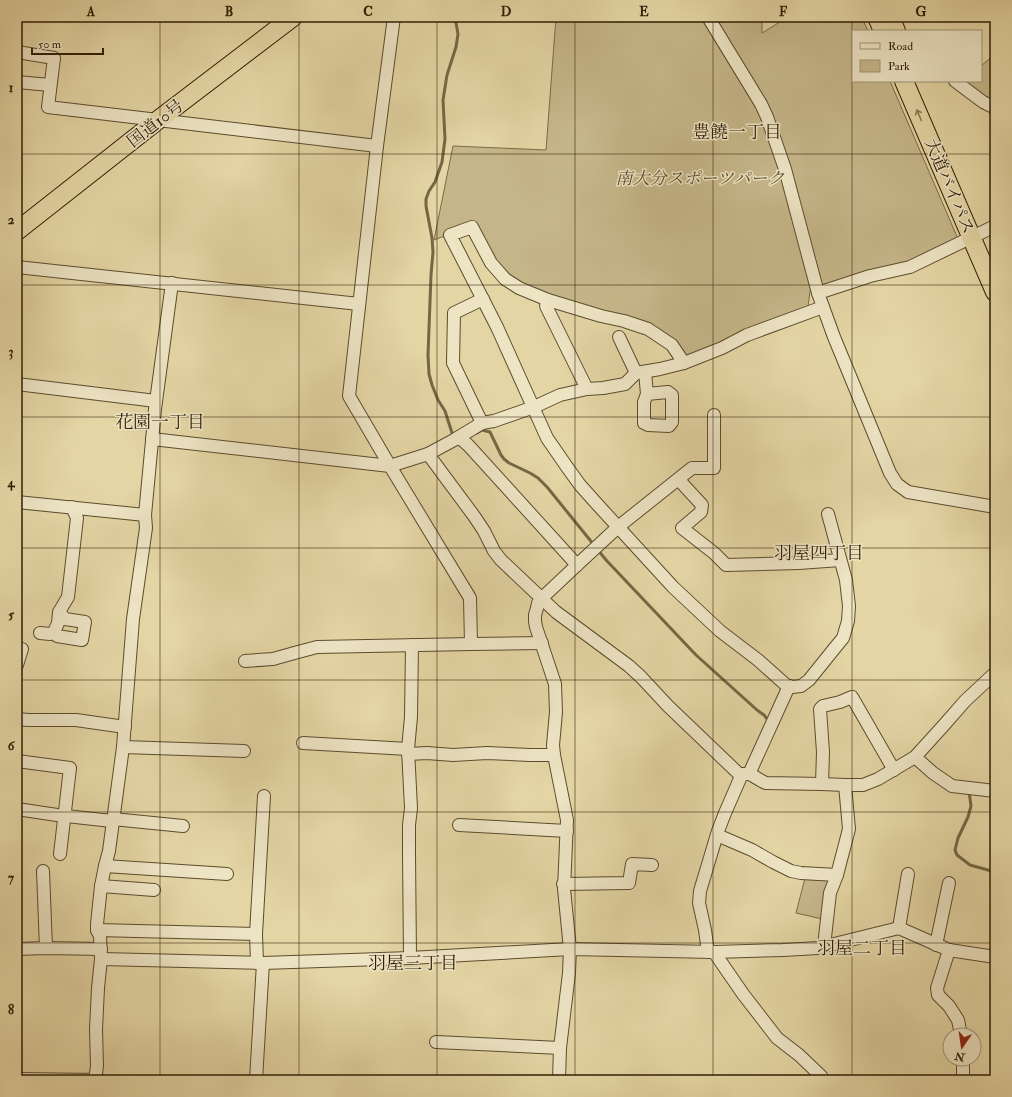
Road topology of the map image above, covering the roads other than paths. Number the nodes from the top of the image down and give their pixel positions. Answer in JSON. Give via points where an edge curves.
{"nodes":[{"id":1,"x":293,"y":17,"type":"edge"},
{"id":2,"x":394,"y":17,"type":"edge"},
{"id":3,"x":708,"y":17,"type":"edge"},
{"id":4,"x":876,"y":17,"type":"edge"},
{"id":5,"x":890,"y":17,"type":"edge"},
{"id":6,"x":882,"y":30,"type":"edge"},
{"id":7,"x":896,"y":30,"type":"edge"},
{"id":8,"x":17,"y":52,"type":"edge"},
{"id":9,"x":17,"y":82,"type":"edge"},
{"id":10,"x":905,"y":82,"type":"edge"},
{"id":11,"x":918,"y":82,"type":"edge"},
{"id":12,"x":956,"y":82,"type":"edge"},
{"id":13,"x":50,"y":85,"type":"junction"},
{"id":14,"x":995,"y":108,"type":"edge"},
{"id":15,"x":158,"y":120,"type":"junction"},
{"id":16,"x":377,"y":146,"type":"junction"},
{"id":17,"x":17,"y":231,"type":"edge"},
{"id":18,"x":983,"y":231,"type":"edge"},
{"id":19,"x":995,"y":263,"type":"edge"},
{"id":20,"x":17,"y":267,"type":"edge"},
{"id":21,"x":172,"y":283,"type":"junction"},
{"id":22,"x":995,"y":292,"type":"edge"},
{"id":23,"x":818,"y":293,"type":"junction"},
{"id":24,"x":483,"y":299,"type":"junction"},
{"id":25,"x":548,"y":300,"type":"junction"},
{"id":26,"x":359,"y":304,"type":"junction"},
{"id":27,"x":823,"y":307,"type":"junction"},
{"id":28,"x":619,"y":337,"type":"dead end"},
{"id":29,"x":684,"y":363,"type":"junction"},
{"id":30,"x":641,"y":372,"type":"junction"},
{"id":31,"x":17,"y":384,"type":"edge"},
{"id":32,"x":587,"y":389,"type":"junction"},
{"id":33,"x":647,"y":394,"type":"dead end"},
{"id":34,"x":156,"y":401,"type":"junction"},
{"id":35,"x":534,"y":406,"type":"junction"},
{"id":36,"x":714,"y":415,"type":"dead end"},
{"id":37,"x":482,"y":422,"type":"junction"},
{"id":38,"x":459,"y":437,"type":"junction"},
{"id":39,"x":152,"y":439,"type":"junction"},
{"id":40,"x":428,"y":454,"type":"junction"},
{"id":41,"x":390,"y":466,"type":"junction"},
{"id":42,"x":679,"y":480,"type":"junction"},
{"id":43,"x":17,"y":502,"type":"edge"},
{"id":44,"x":72,"y":507,"type":"junction"},
{"id":45,"x":995,"y":508,"type":"edge"},
{"id":46,"x":828,"y":514,"type":"dead end"},
{"id":47,"x":144,"y":515,"type":"junction"},
{"id":48,"x":618,"y":527,"type":"junction"},
{"id":49,"x":840,"y":560,"type":"junction"},
{"id":50,"x":577,"y":565,"type":"junction"},
{"id":51,"x":542,"y":598,"type":"junction"},
{"id":52,"x":59,"y":612,"type":"junction"},
{"id":53,"x":54,"y":632,"type":"junction"},
{"id":54,"x":40,"y":633,"type":"dead end"},
{"id":55,"x":471,"y":644,"type":"junction"},
{"id":56,"x":542,"y":644,"type":"junction"},
{"id":57,"x":412,"y":645,"type":"junction"},
{"id":58,"x":17,"y":648,"type":"edge"},
{"id":59,"x":245,"y":661,"type":"dead end"},
{"id":60,"x":17,"y":665,"type":"edge"},
{"id":61,"x":995,"y":673,"type":"edge"},
{"id":62,"x":789,"y":686,"type":"junction"},
{"id":63,"x":17,"y":719,"type":"edge"},
{"id":64,"x":125,"y":727,"type":"junction"},
{"id":65,"x":303,"y":743,"type":"dead end"},
{"id":66,"x":123,"y":747,"type":"junction"},
{"id":67,"x":244,"y":751,"type":"dead end"},
{"id":68,"x":408,"y":751,"type":"junction"},
{"id":69,"x":554,"y":755,"type":"junction"},
{"id":70,"x":915,"y":756,"type":"junction"},
{"id":71,"x":17,"y":761,"type":"edge"},
{"id":72,"x":894,"y":770,"type":"junction"},
{"id":73,"x":745,"y":774,"type":"junction"},
{"id":74,"x":822,"y":784,"type":"junction"},
{"id":75,"x":845,"y":785,"type":"junction"},
{"id":76,"x":995,"y":791,"type":"edge"},
{"id":77,"x":264,"y":796,"type":"dead end"},
{"id":78,"x":17,"y":809,"type":"edge"},
{"id":79,"x":65,"y":815,"type":"junction"},
{"id":80,"x":112,"y":820,"type":"junction"},
{"id":81,"x":459,"y":825,"type":"dead end"},
{"id":82,"x":183,"y":826,"type":"dead end"},
{"id":83,"x":567,"y":832,"type":"junction"},
{"id":84,"x":717,"y":836,"type":"junction"},
{"id":85,"x":60,"y":854,"type":"dead end"},
{"id":86,"x":652,"y":865,"type":"dead end"},
{"id":87,"x":104,"y":866,"type":"junction"},
{"id":88,"x":43,"y":871,"type":"dead end"},
{"id":89,"x":227,"y":874,"type":"dead end"},
{"id":90,"x":908,"y":874,"type":"dead end"},
{"id":91,"x":837,"y":875,"type":"junction"},
{"id":92,"x":949,"y":883,"type":"dead end"},
{"id":93,"x":564,"y":884,"type":"junction"},
{"id":94,"x":101,"y":886,"type":"junction"},
{"id":95,"x":154,"y":890,"type":"dead end"},
{"id":96,"x":899,"y":928,"type":"junction"},
{"id":97,"x":97,"y":930,"type":"junction"},
{"id":98,"x":256,"y":934,"type":"junction"},
{"id":99,"x":936,"y":945,"type":"junction"},
{"id":100,"x":824,"y":946,"type":"junction"},
{"id":101,"x":46,"y":948,"type":"junction"},
{"id":102,"x":17,"y":949,"type":"edge"},
{"id":103,"x":570,"y":949,"type":"junction"},
{"id":104,"x":949,"y":950,"type":"junction"},
{"id":105,"x":711,"y":952,"type":"junction"},
{"id":106,"x":101,"y":954,"type":"junction"},
{"id":107,"x":995,"y":957,"type":"edge"},
{"id":108,"x":410,"y":958,"type":"junction"},
{"id":109,"x":260,"y":963,"type":"junction"},
{"id":110,"x":959,"y":1027,"type":"edge"},
{"id":111,"x":436,"y":1042,"type":"dead end"},
{"id":112,"x":560,"y":1048,"type":"junction"},
{"id":113,"x":963,"y":1067,"type":"edge"},
{"id":114,"x":17,"y":1079,"type":"edge"},
{"id":115,"x":95,"y":1080,"type":"edge"},
{"id":116,"x":100,"y":1080,"type":"edge"},
{"id":117,"x":256,"y":1080,"type":"edge"},
{"id":118,"x":560,"y":1080,"type":"edge"},
{"id":119,"x":824,"y":1080,"type":"edge"},
{"id":120,"x":963,"y":1080,"type":"edge"}],
"edges":[{"from":1,"to":15,"type":"highway","name":"国道10号"},
{"from":2,"to":16,"type":"street"},
{"from":3,"to":23,"type":"street","via":[[767,117],[785,169]]},
{"from":4,"to":6,"type":"highway"},
{"from":5,"to":7,"type":"highway"},
{"from":8,"to":13,"type":"street","via":[[54,58]]},
{"from":9,"to":13,"type":"street"},
{"from":18,"to":10,"type":"highway","name":"大道バイパス","one_way":true},
{"from":11,"to":18,"type":"highway","name":"大道バイパス"},
{"from":12,"to":14,"type":"street"},
{"from":13,"to":15,"type":"street","via":[[48,107]]},
{"from":15,"to":16,"type":"street"},
{"from":15,"to":17,"type":"highway","name":"国道10号"},
{"from":16,"to":26,"type":"street"},
{"from":18,"to":19,"type":"highway","name":"大道バイパス"},
{"from":18,"to":22,"type":"highway","name":"大道バイパス"},
{"from":18,"to":23,"type":"street","via":[[910,267],[870,276]]},
{"from":20,"to":21,"type":"street"},
{"from":21,"to":26,"type":"street"},
{"from":21,"to":34,"type":"street"},
{"from":23,"to":27,"type":"street"},
{"from":24,"to":25,"type":"street","via":[[450,235],[472,227],[491,263],[505,279]]},
{"from":24,"to":35,"type":"street"},
{"from":24,"to":37,"type":"street","via":[[454,313],[453,363]]},
{"from":25,"to":29,"type":"street","via":[[648,329],[672,345]]},
{"from":25,"to":32,"type":"street","via":[[546,306]]},
{"from":26,"to":41,"type":"street","via":[[349,396]]},
{"from":27,"to":29,"type":"street","via":[[747,335]]},
{"from":27,"to":45,"type":"street","via":[[887,466],[897,484],[908,492]]},
{"from":28,"to":30,"type":"street"},
{"from":29,"to":30,"type":"street"},
{"from":30,"to":32,"type":"street","via":[[625,384]]},
{"from":30,"to":33,"type":"street"},
{"from":31,"to":34,"type":"street"},
{"from":32,"to":35,"type":"street","via":[[560,395]]},
{"from":34,"to":39,"type":"street"},
{"from":35,"to":37,"type":"street","via":[[494,421]]},
{"from":35,"to":48,"type":"street","via":[[555,451],[580,485]]},
{"from":36,"to":42,"type":"street","via":[[714,468],[692,468]]},
{"from":37,"to":38,"type":"street"},
{"from":38,"to":40,"type":"street"},
{"from":38,"to":50,"type":"street"},
{"from":39,"to":41,"type":"street"},
{"from":39,"to":47,"type":"street"},
{"from":40,"to":41,"type":"street"},
{"from":40,"to":51,"type":"street","via":[[474,516],[497,556]]},
{"from":41,"to":55,"type":"street","via":[[470,598]]},
{"from":42,"to":48,"type":"street"},
{"from":42,"to":49,"type":"street","via":[[702,505],[701,512],[682,528],[726,564]]},
{"from":43,"to":44,"type":"street"},
{"from":44,"to":47,"type":"street"},
{"from":44,"to":52,"type":"street","via":[[77,518],[68,597]]},
{"from":46,"to":49,"type":"street"},
{"from":47,"to":64,"type":"street","via":[[146,528],[133,619]]},
{"from":48,"to":50,"type":"street"},
{"from":48,"to":62,"type":"street","via":[[673,587],[720,631]]},
{"from":49,"to":62,"type":"street","via":[[848,593],[846,630],[807,683],[796,687]]},
{"from":50,"to":51,"type":"street"},
{"from":51,"to":56,"type":"street","via":[[535,615]]},
{"from":51,"to":73,"type":"street","via":[[563,618],[630,666],[735,771]]},
{"from":52,"to":53,"type":"street"},
{"from":52,"to":53,"type":"street","via":[[65,619],[85,622],[82,640],[57,636]]},
{"from":53,"to":54,"type":"street"},
{"from":55,"to":56,"type":"street"},
{"from":55,"to":57,"type":"street"},
{"from":56,"to":69,"type":"street","via":[[552,673],[556,697]]},
{"from":57,"to":59,"type":"street","via":[[317,647],[273,659]]},
{"from":57,"to":68,"type":"street"},
{"from":58,"to":60,"type":"street","via":[[22,649]]},
{"from":61,"to":70,"type":"street","via":[[965,701]]},
{"from":62,"to":73,"type":"street"},
{"from":63,"to":64,"type":"street","via":[[76,720]]},
{"from":64,"to":66,"type":"street"},
{"from":65,"to":68,"type":"street"},
{"from":66,"to":67,"type":"street"},
{"from":66,"to":80,"type":"street"},
{"from":68,"to":69,"type":"street","via":[[453,755]]},
{"from":68,"to":108,"type":"street","via":[[411,808],[408,853]]},
{"from":69,"to":83,"type":"street","via":[[566,813]]},
{"from":70,"to":72,"type":"street"},
{"from":70,"to":76,"type":"street","via":[[952,786]]},
{"from":71,"to":79,"type":"street","via":[[70,768]]},
{"from":72,"to":74,"type":"street","via":[[852,697],[820,709]]},
{"from":72,"to":75,"type":"street","via":[[863,785]]},
{"from":73,"to":74,"type":"street","via":[[753,775],[766,783]]},
{"from":73,"to":84,"type":"street","via":[[725,813]]},
{"from":74,"to":75,"type":"street"},
{"from":75,"to":91,"type":"street","via":[[849,829]]},
{"from":77,"to":98,"type":"street"},
{"from":78,"to":79,"type":"street"},
{"from":79,"to":80,"type":"street"},
{"from":79,"to":85,"type":"street"},
{"from":80,"to":82,"type":"street"},
{"from":80,"to":87,"type":"street","via":[[109,851]]},
{"from":81,"to":83,"type":"street"},
{"from":83,"to":93,"type":"street"},
{"from":84,"to":91,"type":"street","via":[[752,850],[791,871]]},
{"from":84,"to":105,"type":"street","via":[[700,891],[699,903]]},
{"from":86,"to":93,"type":"street","via":[[632,864],[629,883]]},
{"from":87,"to":89,"type":"street"},
{"from":87,"to":94,"type":"street"},
{"from":88,"to":101,"type":"street"},
{"from":90,"to":96,"type":"street"},
{"from":91,"to":100,"type":"street","via":[[830,893]]},
{"from":92,"to":99,"type":"street"},
{"from":93,"to":103,"type":"street"},
{"from":94,"to":95,"type":"street"},
{"from":94,"to":97,"type":"street"},
{"from":96,"to":99,"type":"street"},
{"from":96,"to":100,"type":"street"},
{"from":97,"to":98,"type":"street"},
{"from":97,"to":106,"type":"street"},
{"from":98,"to":109,"type":"street"},
{"from":99,"to":104,"type":"street"},
{"from":100,"to":105,"type":"street"},
{"from":101,"to":102,"type":"street"},
{"from":101,"to":106,"type":"street"},
{"from":103,"to":105,"type":"street"},
{"from":103,"to":108,"type":"street"},
{"from":103,"to":112,"type":"street","via":[[570,972]]},
{"from":104,"to":107,"type":"street"},
{"from":104,"to":110,"type":"street","via":[[937,988],[938,995],[958,1020]]},
{"from":105,"to":119,"type":"street","via":[[777,1038]]},
{"from":106,"to":109,"type":"street"},
{"from":106,"to":115,"type":"street"},
{"from":108,"to":109,"type":"street"},
{"from":109,"to":117,"type":"street"},
{"from":111,"to":112,"type":"street"},
{"from":112,"to":118,"type":"street"},
{"from":113,"to":120,"type":"street"},
{"from":114,"to":115,"type":"street"},
{"from":115,"to":116,"type":"street"}]}
